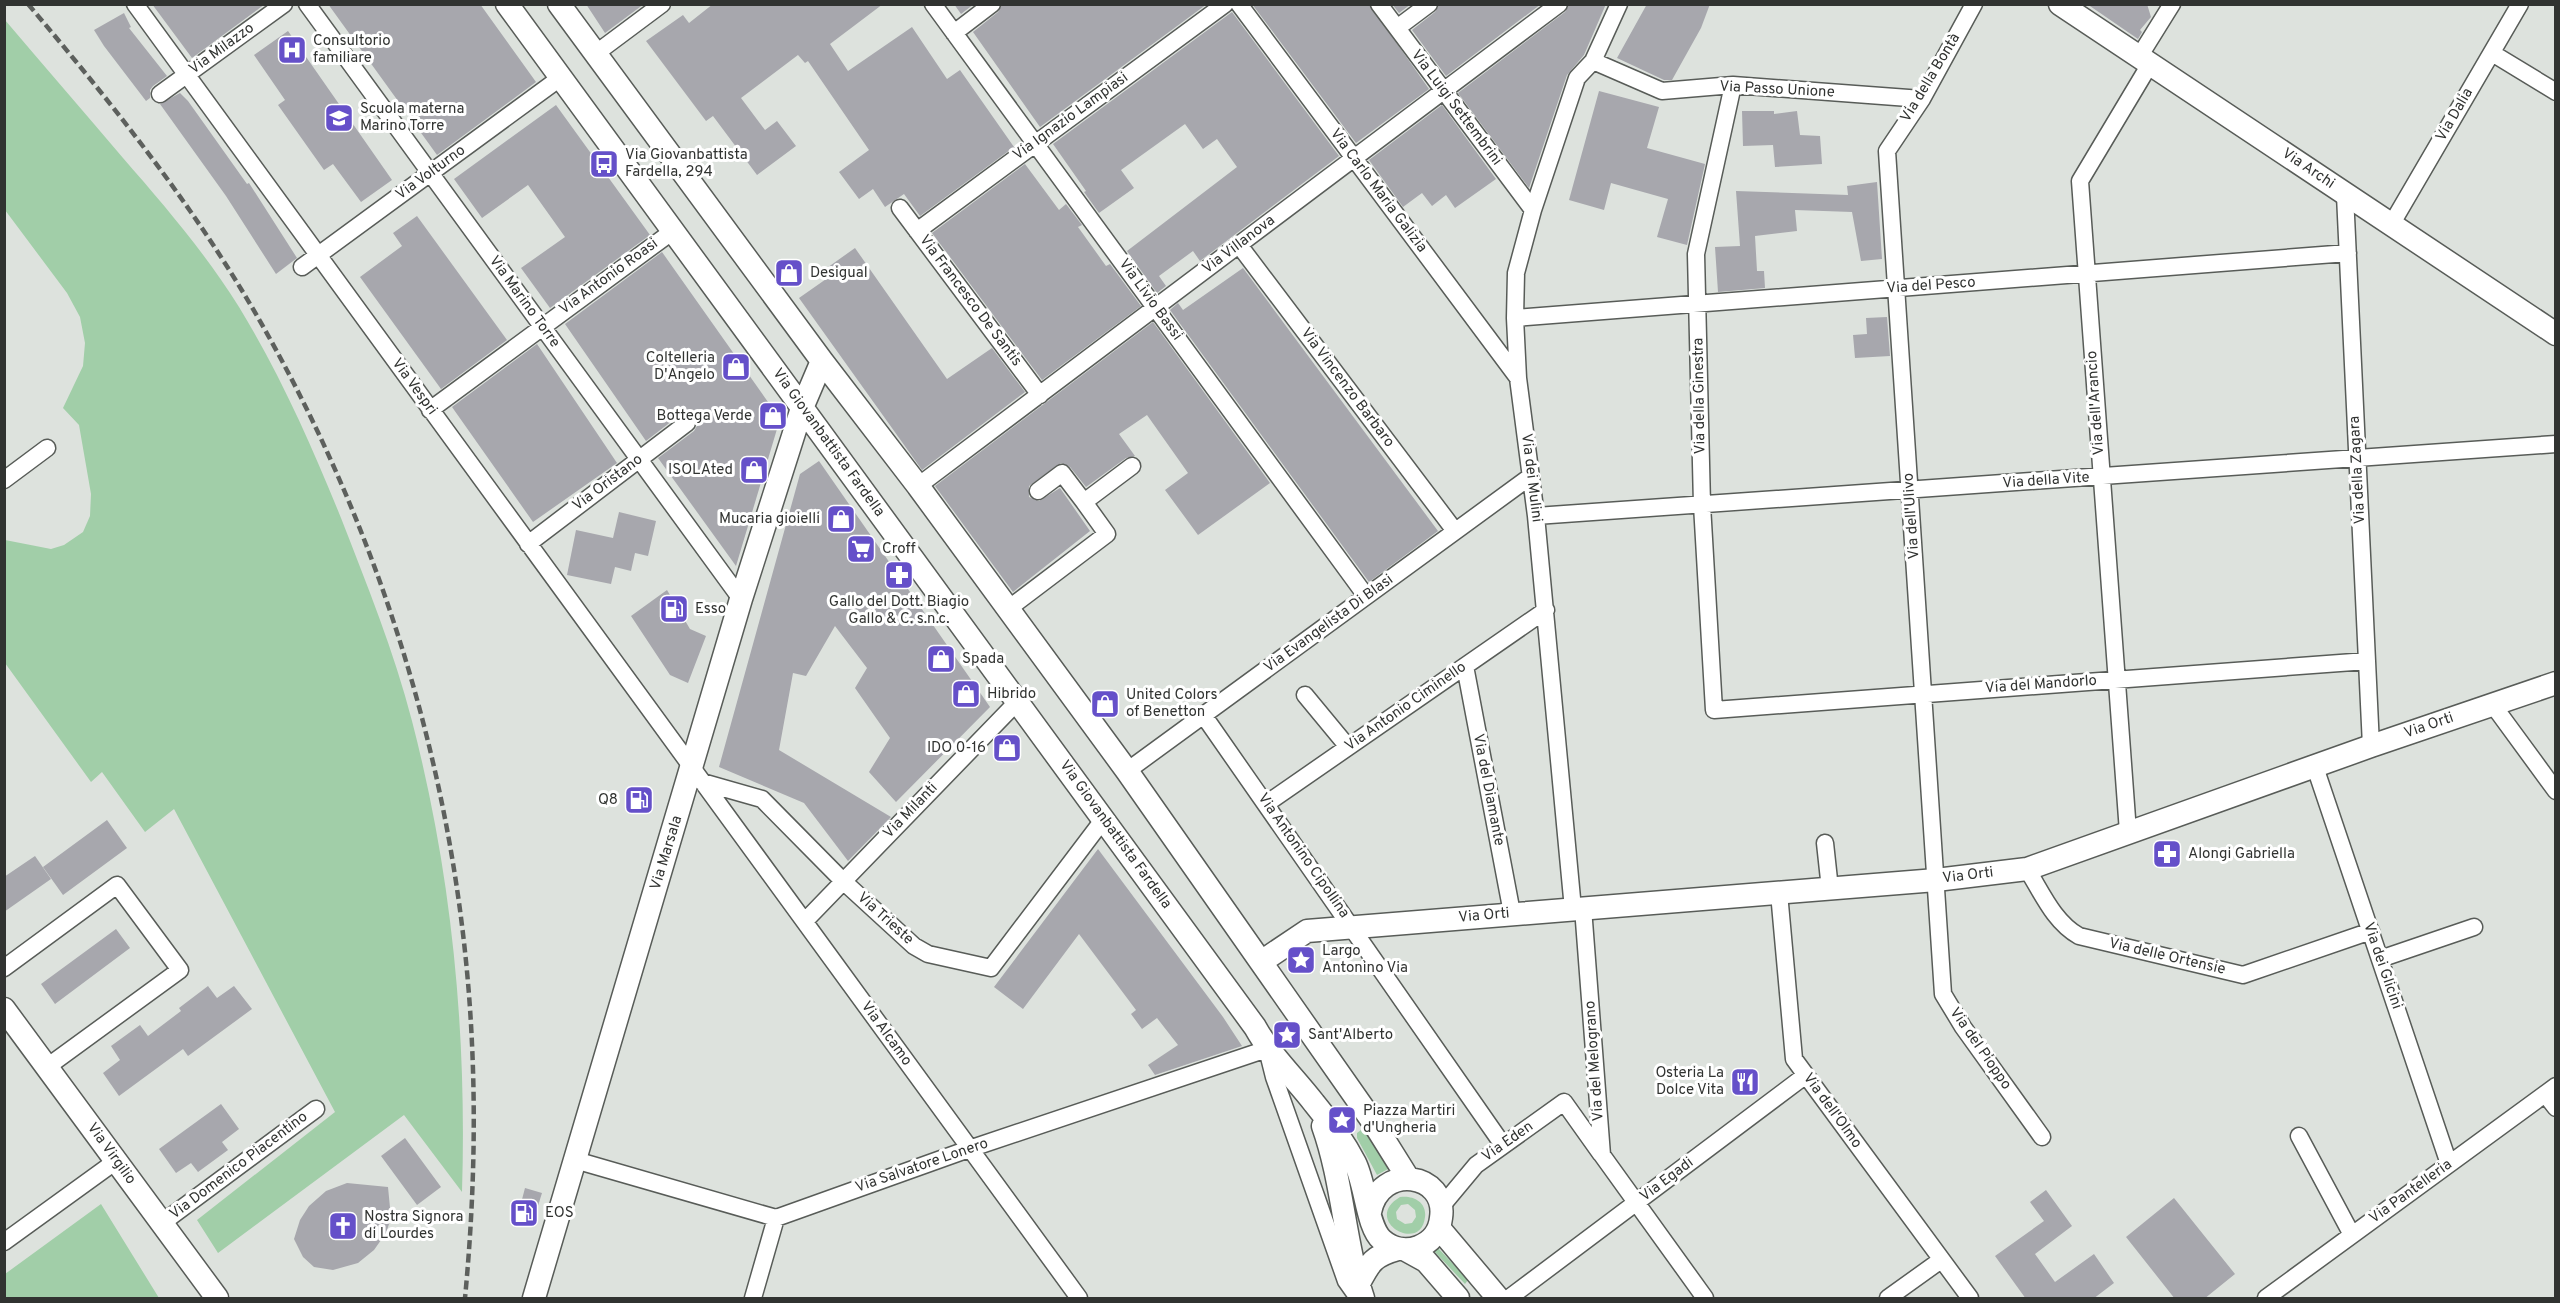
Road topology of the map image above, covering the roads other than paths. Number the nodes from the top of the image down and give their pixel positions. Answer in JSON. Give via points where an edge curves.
{"nodes":[{"id":1,"x":135,"y":4,"type":"edge"},
{"id":2,"x":284,"y":4,"type":"edge"},
{"id":3,"x":307,"y":4,"type":"edge"},
{"id":4,"x":507,"y":4,"type":"edge"},
{"id":5,"x":559,"y":4,"type":"edge"},
{"id":6,"x":662,"y":4,"type":"edge"},
{"id":7,"x":933,"y":4,"type":"edge"},
{"id":8,"x":992,"y":4,"type":"edge"},
{"id":9,"x":1225,"y":4,"type":"edge"},
{"id":10,"x":1239,"y":4,"type":"edge"},
{"id":11,"x":1379,"y":4,"type":"edge"},
{"id":12,"x":1429,"y":4,"type":"edge"},
{"id":13,"x":1559,"y":4,"type":"edge"},
{"id":14,"x":1619,"y":4,"type":"edge"},
{"id":15,"x":1974,"y":4,"type":"edge"},
{"id":16,"x":2060,"y":4,"type":"edge"},
{"id":17,"x":2172,"y":4,"type":"edge"},
{"id":18,"x":2520,"y":4,"type":"edge"},
{"id":19,"x":1397,"y":28,"type":"junction"},
{"id":20,"x":954,"y":33,"type":"junction"},
{"id":21,"x":2492,"y":53,"type":"junction"},
{"id":22,"x":595,"y":54,"type":"junction"},
{"id":23,"x":1593,"y":61,"type":"junction"},
{"id":24,"x":2144,"y":61,"type":"junction"},
{"id":25,"x":186,"y":75,"type":"junction"},
{"id":26,"x":560,"y":78,"type":"junction"},
{"id":27,"x":1732,"y":85,"type":"junction"},
{"id":28,"x":1443,"y":92,"type":"junction"},
{"id":29,"x":2556,"y":92,"type":"edge"},
{"id":30,"x":160,"y":94,"type":"dead end"},
{"id":31,"x":1922,"y":99,"type":"junction"},
{"id":32,"x":1035,"y":144,"type":"junction"},
{"id":33,"x":1887,"y":151,"type":"joint"},
{"id":34,"x":1354,"y":159,"type":"junction"},
{"id":35,"x":430,"y":173,"type":"junction"},
{"id":36,"x":2345,"y":195,"type":"junction"},
{"id":37,"x":900,"y":208,"type":"dead end"},
{"id":38,"x":1533,"y":210,"type":"junction"},
{"id":39,"x":2391,"y":225,"type":"junction"},
{"id":40,"x":672,"y":231,"type":"junction"},
{"id":41,"x":918,"y":231,"type":"junction"},
{"id":42,"x":1239,"y":245,"type":"junction"},
{"id":43,"x":2348,"y":254,"type":"junction"},
{"id":44,"x":318,"y":256,"type":"junction"},
{"id":45,"x":302,"y":267,"type":"dead end"},
{"id":46,"x":2087,"y":274,"type":"junction"},
{"id":47,"x":1896,"y":289,"type":"junction"},
{"id":48,"x":1698,"y":304,"type":"junction"},
{"id":49,"x":1155,"y":308,"type":"junction"},
{"id":50,"x":1515,"y":326,"type":"junction"},
{"id":51,"x":542,"y":327,"type":"junction"},
{"id":52,"x":2555,"y":334,"type":"edge"},
{"id":53,"x":1486,"y":335,"type":"junction"},
{"id":54,"x":2556,"y":340,"type":"edge"},
{"id":55,"x":822,"y":360,"type":"junction"},
{"id":56,"x":1518,"y":378,"type":"junction"},
{"id":57,"x":1040,"y":395,"type":"junction"},
{"id":58,"x":802,"y":408,"type":"junction"},
{"id":59,"x":430,"y":410,"type":"junction"},
{"id":60,"x":687,"y":423,"type":"dead end"},
{"id":61,"x":2556,"y":444,"type":"edge"},
{"id":62,"x":47,"y":448,"type":"dead end"},
{"id":63,"x":2357,"y":458,"type":"junction"},
{"id":64,"x":639,"y":460,"type":"junction"},
{"id":65,"x":1132,"y":466,"type":"dead end"},
{"id":66,"x":1531,"y":476,"type":"junction"},
{"id":67,"x":2102,"y":477,"type":"junction"},
{"id":68,"x":4,"y":480,"type":"edge"},
{"id":69,"x":918,"y":486,"type":"junction"},
{"id":70,"x":1910,"y":490,"type":"junction"},
{"id":71,"x":1038,"y":491,"type":"dead end"},
{"id":72,"x":1084,"y":502,"type":"junction"},
{"id":73,"x":1702,"y":505,"type":"junction"},
{"id":74,"x":1536,"y":516,"type":"junction"},
{"id":75,"x":1455,"y":531,"type":"junction"},
{"id":76,"x":528,"y":544,"type":"junction"},
{"id":77,"x":1366,"y":597,"type":"junction"},
{"id":78,"x":741,"y":599,"type":"junction"},
{"id":79,"x":1008,"y":609,"type":"junction"},
{"id":80,"x":1546,"y":610,"type":"junction"},
{"id":81,"x":2367,"y":660,"type":"junction"},
{"id":82,"x":1465,"y":666,"type":"junction"},
{"id":83,"x":2117,"y":680,"type":"junction"},
{"id":84,"x":2556,"y":683,"type":"edge"},
{"id":85,"x":1924,"y":694,"type":"junction"},
{"id":86,"x":1305,"y":695,"type":"dead end"},
{"id":87,"x":1017,"y":702,"type":"junction"},
{"id":88,"x":2493,"y":705,"type":"junction"},
{"id":89,"x":1714,"y":710,"type":"joint"},
{"id":90,"x":1204,"y":716,"type":"junction"},
{"id":91,"x":2371,"y":746,"type":"junction"},
{"id":92,"x":1348,"y":747,"type":"junction"},
{"id":93,"x":2315,"y":767,"type":"junction"},
{"id":94,"x":1126,"y":771,"type":"junction"},
{"id":95,"x":697,"y":775,"type":"junction"},
{"id":96,"x":2556,"y":791,"type":"edge"},
{"id":97,"x":1266,"y":804,"type":"junction"},
{"id":98,"x":1103,"y":820,"type":"junction"},
{"id":99,"x":2128,"y":832,"type":"junction"},
{"id":100,"x":1825,"y":843,"type":"dead end"},
{"id":101,"x":2027,"y":869,"type":"junction"},
{"id":102,"x":1936,"y":880,"type":"junction"},
{"id":103,"x":843,"y":881,"type":"junction"},
{"id":104,"x":1830,"y":889,"type":"junction"},
{"id":105,"x":1779,"y":892,"type":"junction"},
{"id":106,"x":1578,"y":908,"type":"junction"},
{"id":107,"x":1512,"y":914,"type":"junction"},
{"id":108,"x":805,"y":921,"type":"junction"},
{"id":109,"x":1351,"y":926,"type":"junction"},
{"id":110,"x":2474,"y":927,"type":"dead end"},
{"id":111,"x":2371,"y":931,"type":"junction"},
{"id":112,"x":2380,"y":959,"type":"junction"},
{"id":113,"x":1261,"y":962,"type":"junction"},
{"id":114,"x":4,"y":968,"type":"edge"},
{"id":115,"x":4,"y":1009,"type":"edge"},
{"id":116,"x":1268,"y":1049,"type":"junction"},
{"id":117,"x":47,"y":1067,"type":"junction"},
{"id":118,"x":1806,"y":1075,"type":"junction"},
{"id":119,"x":2550,"y":1090,"type":"edge"},
{"id":120,"x":1314,"y":1102,"type":"junction"},
{"id":121,"x":2556,"y":1108,"type":"edge"},
{"id":122,"x":316,"y":1109,"type":"dead end"},
{"id":123,"x":2299,"y":1136,"type":"dead end"},
{"id":124,"x":2042,"y":1137,"type":"dead end"},
{"id":125,"x":1503,"y":1145,"type":"junction"},
{"id":126,"x":969,"y":1149,"type":"junction"},
{"id":127,"x":1602,"y":1155,"type":"junction"},
{"id":128,"x":575,"y":1160,"type":"junction"},
{"id":129,"x":116,"y":1161,"type":"junction"},
{"id":130,"x":2449,"y":1164,"type":"junction"},
{"id":131,"x":1408,"y":1178,"type":"junction"},
{"id":132,"x":1636,"y":1203,"type":"junction"},
{"id":133,"x":1371,"y":1217,"type":"junction"},
{"id":134,"x":776,"y":1218,"type":"junction"},
{"id":135,"x":1440,"y":1218,"type":"junction"},
{"id":136,"x":162,"y":1223,"type":"junction"},
{"id":137,"x":2352,"y":1235,"type":"junction"},
{"id":138,"x":4,"y":1242,"type":"edge"},
{"id":139,"x":1402,"y":1249,"type":"junction"},
{"id":140,"x":1941,"y":1260,"type":"junction"},
{"id":141,"x":1359,"y":1289,"type":"edge"},
{"id":142,"x":217,"y":1299,"type":"edge"},
{"id":143,"x":534,"y":1299,"type":"edge"},
{"id":144,"x":753,"y":1299,"type":"edge"},
{"id":145,"x":1079,"y":1299,"type":"edge"},
{"id":146,"x":1458,"y":1299,"type":"edge"},
{"id":147,"x":1498,"y":1299,"type":"edge"},
{"id":148,"x":1509,"y":1299,"type":"edge"},
{"id":149,"x":1706,"y":1299,"type":"edge"},
{"id":150,"x":1888,"y":1299,"type":"edge"},
{"id":151,"x":1970,"y":1299,"type":"edge"},
{"id":152,"x":2266,"y":1299,"type":"edge"}],
"edges":[{"from":1,"to":25,"type":"street","name":"Via Vespri"},
{"from":2,"to":25,"type":"street","name":"Via Milazzo"},
{"from":3,"to":35,"type":"street","name":"Via Marino Torre"},
{"from":4,"to":26,"type":"main road","name":"Via Giovanbattista Fardella"},
{"from":5,"to":22,"type":"main road"},
{"from":6,"to":22,"type":"street"},
{"from":7,"to":20,"type":"street","name":"Via Livio Bassi"},
{"from":8,"to":20,"type":"street"},
{"from":9,"to":32,"type":"street","name":"Via Ignazio Lampiasi"},
{"from":10,"to":34,"type":"street","name":"Via Carlo Maria Galizia"},
{"from":11,"to":19,"type":"street","name":"Via Luigi Settembrini"},
{"from":12,"to":19,"type":"street"},
{"from":13,"to":28,"type":"street","name":"Via Villanova"},
{"from":14,"to":23,"type":"street"},
{"from":15,"to":31,"type":"street","name":"Via della Bontà"},
{"from":16,"to":24,"type":"main road","name":"Via Archi"},
{"from":17,"to":24,"type":"street","name":"Via dell'Arancio"},
{"from":18,"to":21,"type":"street","name":"Via Dalia"},
{"from":19,"to":28,"type":"street","name":"Via Luigi Settembrini"},
{"from":20,"to":32,"type":"street","name":"Via Livio Bassi"},
{"from":21,"to":29,"type":"street"},
{"from":21,"to":39,"type":"street","name":"Via Dalia"},
{"from":22,"to":55,"type":"main road"},
{"from":23,"to":27,"type":"street","name":"Via Passo Unione","via":[[1662,91]]},
{"from":23,"to":38,"type":"street","name":"Via dei Mulini","via":[[1577,78]]},
{"from":24,"to":36,"type":"main road","name":"Via Archi"},
{"from":24,"to":46,"type":"street","name":"Via dell'Arancio","via":[[2080,181]]},
{"from":25,"to":30,"type":"street","name":"Via Milazzo"},
{"from":25,"to":44,"type":"street","name":"Via Vespri"},
{"from":26,"to":35,"type":"street","name":"Via Volturno"},
{"from":26,"to":40,"type":"main road","name":"Via Giovanbattista Fardella"},
{"from":27,"to":31,"type":"street","name":"Via Passo Unione"},
{"from":27,"to":48,"type":"street","name":"Via della Ginestra","via":[[1696,254]]},
{"from":28,"to":34,"type":"street","name":"Via Villanova"},
{"from":28,"to":38,"type":"street","name":"Via Luigi Settembrini"},
{"from":31,"to":33,"type":"street","name":"Via della Bontà"},
{"from":32,"to":41,"type":"street","name":"Via Ignazio Lampiasi"},
{"from":32,"to":49,"type":"street","name":"Via Livio Bassi"},
{"from":33,"to":47,"type":"street","name":"Via dell'Ulivo"},
{"from":34,"to":42,"type":"street","name":"Via Villanova"},
{"from":34,"to":53,"type":"street","name":"Via Carlo Maria Galizia"},
{"from":35,"to":44,"type":"street","name":"Via Volturno"},
{"from":35,"to":51,"type":"street","name":"Via Marino Torre"},
{"from":36,"to":39,"type":"main road","name":"Via Archi"},
{"from":36,"to":43,"type":"street","name":"Via della Zagara"},
{"from":37,"to":41,"type":"street","name":"Via Francesco De Santis"},
{"from":38,"to":50,"type":"street","name":"Via dei Mulini","via":[[1516,273]]},
{"from":39,"to":52,"type":"main road","name":"Via Archi"},
{"from":40,"to":51,"type":"street","name":"Via Antonio Roasi"},
{"from":40,"to":58,"type":"main road","name":"Via Giovanbattista Fardella"},
{"from":41,"to":57,"type":"street","name":"Via Francesco De Santis"},
{"from":42,"to":49,"type":"street","name":"Via Villanova"},
{"from":42,"to":75,"type":"street","name":"Via Vincenzo Barbaro"},
{"from":43,"to":46,"type":"street","name":"Via del Pesco"},
{"from":43,"to":63,"type":"street","name":"Via della Zagara"},
{"from":44,"to":45,"type":"street","name":"Via Volturno"},
{"from":44,"to":59,"type":"street","name":"Via Vespri"},
{"from":46,"to":47,"type":"street","name":"Via del Pesco"},
{"from":46,"to":67,"type":"street","name":"Via dell'Arancio"},
{"from":47,"to":48,"type":"street","name":"Via del Pesco"},
{"from":47,"to":70,"type":"street","name":"Via dell'Ulivo"},
{"from":48,"to":50,"type":"street","name":"Via del Pesco"},
{"from":48,"to":73,"type":"street","name":"Via della Ginestra"},
{"from":49,"to":57,"type":"street","name":"Via Villanova"},
{"from":49,"to":77,"type":"street","name":"Via Livio Bassi"},
{"from":50,"to":53,"type":"street","name":"Via del Pesco"},
{"from":50,"to":56,"type":"street","name":"Via dei Mulini"},
{"from":51,"to":59,"type":"street","name":"Via Antonio Roasi"},
{"from":51,"to":64,"type":"street","name":"Via Marino Torre"},
{"from":52,"to":54,"type":"street"},
{"from":53,"to":56,"type":"street","name":"Via Carlo Maria Galizia"},
{"from":55,"to":58,"type":"main road","name":"Via Marsala"},
{"from":55,"to":69,"type":"main road"},
{"from":56,"to":66,"type":"street","name":"Via dei Mulini"},
{"from":57,"to":69,"type":"street","name":"Via Villanova"},
{"from":58,"to":78,"type":"main road","name":"Via Marsala"},
{"from":58,"to":87,"type":"main road","name":"Via Giovanbattista Fardella"},
{"from":59,"to":76,"type":"street","name":"Via Vespri"},
{"from":60,"to":64,"type":"street","name":"Via Oristano"},
{"from":61,"to":63,"type":"street","name":"Via della Vite"},
{"from":62,"to":68,"type":"street"},
{"from":63,"to":67,"type":"street","name":"Via della Vite"},
{"from":63,"to":81,"type":"street","name":"Via della Zagara"},
{"from":64,"to":76,"type":"street","name":"Via Oristano"},
{"from":64,"to":78,"type":"street","name":"Via Marino Torre"},
{"from":65,"to":72,"type":"street"},
{"from":66,"to":74,"type":"street","name":"Via dei Mulini"},
{"from":66,"to":75,"type":"street","name":"Via Evangelista Di Blasi"},
{"from":67,"to":70,"type":"street","name":"Via della Vite"},
{"from":67,"to":83,"type":"street","name":"Via dell'Arancio"},
{"from":69,"to":79,"type":"main road"},
{"from":70,"to":73,"type":"street","name":"Via della Vite"},
{"from":70,"to":85,"type":"street","name":"Via dell'Ulivo"},
{"from":71,"to":72,"type":"street","via":[[1062,473]]},
{"from":72,"to":79,"type":"street","via":[[1107,534]]},
{"from":73,"to":74,"type":"street","name":"Via della Vite"},
{"from":73,"to":89,"type":"street","name":"Via della Ginestra"},
{"from":74,"to":80,"type":"street","name":"Via dei Mulini"},
{"from":75,"to":77,"type":"street","name":"Via Evangelista Di Blasi"},
{"from":76,"to":95,"type":"street","name":"Via Vespri"},
{"from":77,"to":90,"type":"street","name":"Via Evangelista Di Blasi"},
{"from":78,"to":95,"type":"main road","name":"Via Marsala"},
{"from":79,"to":94,"type":"main road"},
{"from":80,"to":82,"type":"street","name":"Via Antonio Ciminello"},
{"from":80,"to":106,"type":"street","name":"Via dei Mulini"},
{"from":81,"to":83,"type":"street","name":"Via del Mandorlo"},
{"from":81,"to":91,"type":"street","name":"Via della Zagara"},
{"from":82,"to":92,"type":"street","name":"Via Antonio Ciminello"},
{"from":82,"to":107,"type":"street","name":"Via del Diamante"},
{"from":83,"to":85,"type":"street","name":"Via del Mandorlo"},
{"from":83,"to":99,"type":"street","name":"Via dell'Arancio"},
{"from":84,"to":88,"type":"main road","name":"Via Orti"},
{"from":85,"to":89,"type":"street","name":"Via del Mandorlo"},
{"from":85,"to":102,"type":"street","name":"Via dell'Ulivo"},
{"from":86,"to":92,"type":"street"},
{"from":87,"to":98,"type":"main road","name":"Via Giovanbattista Fardella"},
{"from":87,"to":103,"type":"street","name":"Via Milanti"},
{"from":88,"to":91,"type":"main road","name":"Via Orti"},
{"from":88,"to":96,"type":"street"},
{"from":90,"to":94,"type":"street","name":"Via Evangelista Di Blasi"},
{"from":90,"to":97,"type":"street","name":"Via Antonino Cipollina"},
{"from":91,"to":93,"type":"main road","name":"Via Orti"},
{"from":92,"to":97,"type":"street","name":"Via Antonio Ciminello"},
{"from":93,"to":99,"type":"main road","name":"Via Orti"},
{"from":93,"to":111,"type":"street","name":"Via dei Glicini"},
{"from":94,"to":113,"type":"main road"},
{"from":95,"to":103,"type":"street","name":"Via Trieste","via":[[762,799]]},
{"from":95,"to":108,"type":"street","name":"Via Alcamo"},
{"from":95,"to":128,"type":"main road","name":"Via Marsala"},
{"from":97,"to":109,"type":"street","name":"Via Antonino Cipollina"},
{"from":98,"to":103,"type":"street","name":"Via Trieste","via":[[991,968],[928,954],[914,946]]},
{"from":98,"to":116,"type":"main road","name":"Via Giovanbattista Fardella"},
{"from":99,"to":101,"type":"main road","name":"Via Orti"},
{"from":100,"to":104,"type":"street"},
{"from":101,"to":102,"type":"main road","name":"Via Orti"},
{"from":101,"to":111,"type":"street","name":"Via delle Ortensie","via":[[2059,920],[2079,936],[2243,975]]},
{"from":102,"to":104,"type":"main road","name":"Via Orti"},
{"from":102,"to":124,"type":"street","name":"Via del Pioppo","via":[[1943,994]]},
{"from":103,"to":108,"type":"street","name":"Via Milanti"},
{"from":104,"to":105,"type":"main road","name":"Via Orti"},
{"from":105,"to":106,"type":"main road","name":"Via Orti"},
{"from":105,"to":118,"type":"street","name":"Via dell'Olmo","via":[[1794,1059]]},
{"from":106,"to":107,"type":"main road","name":"Via Orti"},
{"from":106,"to":127,"type":"street","name":"Via del Melograno"},
{"from":107,"to":109,"type":"main road","name":"Via Orti"},
{"from":108,"to":126,"type":"street","name":"Via Alcamo"},
{"from":109,"to":113,"type":"main road","name":"Via Orti","via":[[1307,932]]},
{"from":109,"to":125,"type":"street","name":"Via Antonino Cipollina"},
{"from":110,"to":112,"type":"street"},
{"from":111,"to":112,"type":"street","name":"Via dei Glicini"},
{"from":112,"to":130,"type":"street","name":"Via dei Glicini"},
{"from":113,"to":131,"type":"main road"},
{"from":114,"to":117,"type":"street","via":[[117,885],[180,970]]},
{"from":115,"to":117,"type":"main road","name":"Via Virgilio"},
{"from":116,"to":120,"type":"main road","name":"Via Giovanbattista Fardella"},
{"from":116,"to":126,"type":"street","name":"Via Salvatore Lonero"},
{"from":116,"to":141,"type":"street","via":[[1274,1077],[1346,1281]]},
{"from":117,"to":129,"type":"main road","name":"Via Virgilio"},
{"from":118,"to":132,"type":"street","name":"Via Egadi"},
{"from":118,"to":140,"type":"street","name":"Via dell'Olmo"},
{"from":119,"to":121,"type":"street"},
{"from":119,"to":130,"type":"street","name":"Via Pantelleria"},
{"from":120,"to":133,"type":"main road","via":[[1357,1168]]},
{"from":120,"to":141,"type":"main road","via":[[1340,1187]]},
{"from":122,"to":136,"type":"street","name":"Via Domenico Piacentino"},
{"from":123,"to":137,"type":"street"},
{"from":125,"to":127,"type":"street","name":"Via Eden","via":[[1564,1102]]},
{"from":125,"to":135,"type":"street","name":"Via Eden","via":[[1476,1165],[1456,1188]]},
{"from":126,"to":134,"type":"street","name":"Via Salvatore Lonero"},
{"from":126,"to":145,"type":"street","name":"Via Alcamo"},
{"from":127,"to":132,"type":"street"},
{"from":128,"to":134,"type":"street"},
{"from":128,"to":143,"type":"main road","name":"Via Marsala"},
{"from":129,"to":136,"type":"main road","name":"Via Virgilio"},
{"from":129,"to":138,"type":"street"},
{"from":130,"to":137,"type":"street","name":"Via Pantelleria"},
{"from":131,"to":133,"type":"main road","via":[[1382,1187],[1372,1203]]},
{"from":131,"to":135,"type":"main road","via":[[1426,1184],[1438,1198]]},
{"from":132,"to":148,"type":"street","name":"Via Egadi"},
{"from":132,"to":149,"type":"street"},
{"from":133,"to":139,"type":"main road","via":[[1381,1239]]},
{"from":133,"to":141,"type":"main road"},
{"from":134,"to":144,"type":"street"},
{"from":135,"to":139,"type":"main road","via":[[1425,1244]]},
{"from":135,"to":147,"type":"main road"},
{"from":136,"to":142,"type":"main road","name":"Via Virgilio"},
{"from":137,"to":152,"type":"street","name":"Via Pantelleria"},
{"from":139,"to":141,"type":"main road","via":[[1369,1263]]},
{"from":139,"to":146,"type":"main road","via":[[1426,1261]]},
{"from":140,"to":150,"type":"street"},
{"from":140,"to":151,"type":"street","name":"Via dell'Olmo"}]}
